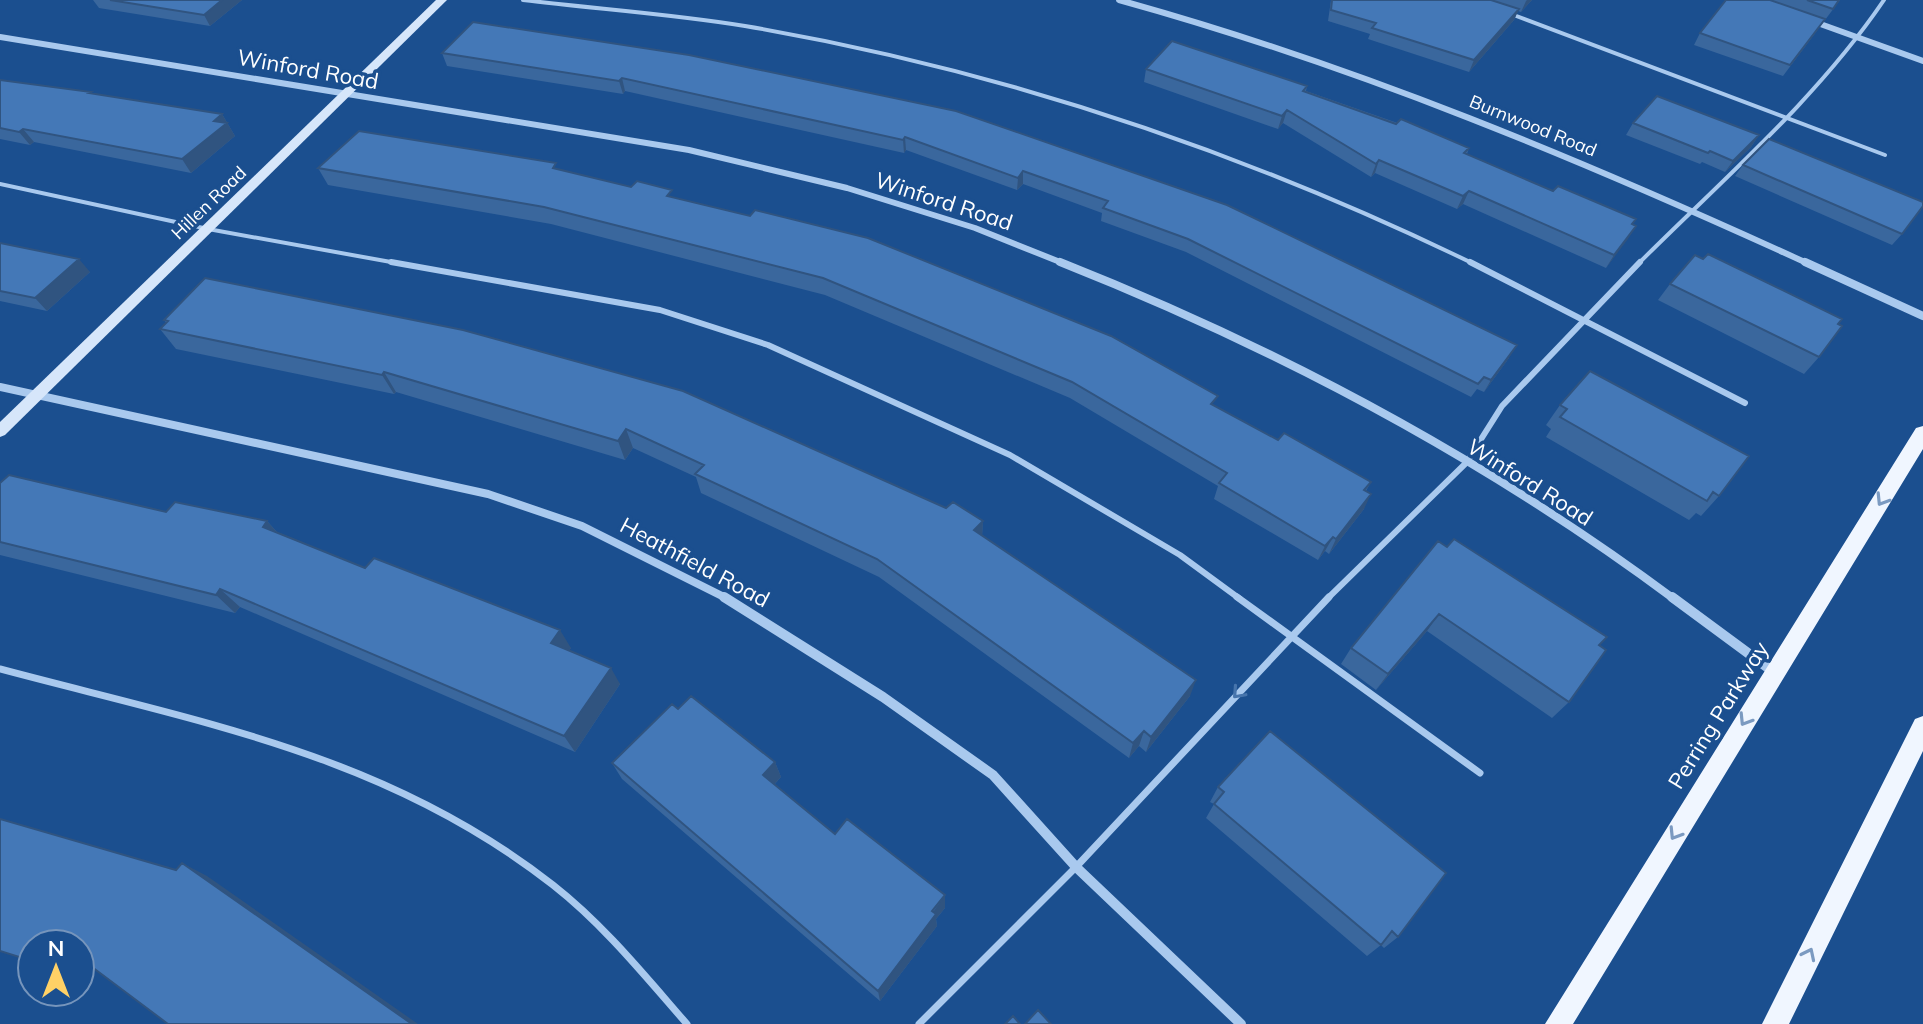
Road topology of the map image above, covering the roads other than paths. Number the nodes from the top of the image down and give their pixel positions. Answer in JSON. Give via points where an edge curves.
{"nodes":[{"id":1,"x":442,"y":0,"type":"edge"},
{"id":2,"x":523,"y":0,"type":"edge"},
{"id":3,"x":1119,"y":0,"type":"edge"},
{"id":4,"x":1884,"y":0,"type":"edge"},
{"id":5,"x":1507,"y":13,"type":"edge"},
{"id":6,"x":1805,"y":19,"type":"edge"},
{"id":7,"x":0,"y":37,"type":"edge"},
{"id":8,"x":1859,"y":37,"type":"junction"},
{"id":9,"x":1923,"y":61,"type":"edge"},
{"id":10,"x":346,"y":94,"type":"junction"},
{"id":11,"x":1785,"y":118,"type":"junction"},
{"id":12,"x":1885,"y":155,"type":"dead end"},
{"id":13,"x":0,"y":184,"type":"edge"},
{"id":14,"x":1694,"y":211,"type":"junction"},
{"id":15,"x":208,"y":229,"type":"junction"},
{"id":16,"x":1923,"y":316,"type":"edge"},
{"id":17,"x":1583,"y":318,"type":"junction"},
{"id":18,"x":0,"y":387,"type":"edge"},
{"id":19,"x":35,"y":397,"type":"junction"},
{"id":20,"x":1745,"y":403,"type":"dead end"},
{"id":21,"x":0,"y":431,"type":"edge"},
{"id":22,"x":1923,"y":433,"type":"edge"},
{"id":23,"x":1466,"y":463,"type":"junction"},
{"id":24,"x":1290,"y":635,"type":"junction"},
{"id":25,"x":0,"y":669,"type":"edge"},
{"id":26,"x":1775,"y":673,"type":"junction"},
{"id":27,"x":1923,"y":727,"type":"edge"},
{"id":28,"x":1480,"y":773,"type":"dead end"},
{"id":29,"x":1076,"y":867,"type":"junction"},
{"id":30,"x":687,"y":1024,"type":"edge"},
{"id":31,"x":919,"y":1024,"type":"edge"},
{"id":32,"x":1241,"y":1024,"type":"edge"},
{"id":33,"x":1558,"y":1024,"type":"edge"},
{"id":34,"x":1775,"y":1024,"type":"edge"}],
"edges":[{"from":1,"to":10,"type":"street","name":"Hillen Road"},
{"from":2,"to":17,"type":"lane","via":[[744,26],[888,55],[1127,120],[1374,215]]},
{"from":3,"to":14,"type":"street","name":"Burnwood Road","via":[[1322,60],[1460,111]]},
{"from":4,"to":8,"type":"lane"},
{"from":5,"to":11,"type":"lane"},
{"from":6,"to":8,"type":"street"},
{"from":7,"to":10,"type":"street","name":"Winford Road"},
{"from":8,"to":9,"type":"street"},
{"from":8,"to":11,"type":"lane"},
{"from":10,"to":15,"type":"street","name":"Hillen Road"},
{"from":10,"to":23,"type":"street","name":"Winford Road","via":[[689,150],[924,211],[1176,308],[1319,378]]},
{"from":11,"to":12,"type":"lane"},
{"from":11,"to":14,"type":"lane"},
{"from":13,"to":15,"type":"lane"},
{"from":14,"to":16,"type":"street","name":"Burnwood Road"},
{"from":14,"to":17,"type":"lane"},
{"from":15,"to":19,"type":"street","name":"Hillen Road"},
{"from":15,"to":24,"type":"lane","via":[[660,310],[768,345],[1010,455],[1180,555]]},
{"from":17,"to":20,"type":"lane"},
{"from":17,"to":23,"type":"lane","via":[[1502,406]]},
{"from":18,"to":19,"type":"street","name":"Heathfield Road"},
{"from":19,"to":21,"type":"street","name":"Hillen Road"},
{"from":19,"to":29,"type":"street","name":"Heathfield Road","via":[[488,494],[582,526],[731,600],[883,697],[993,775]]},
{"from":22,"to":26,"type":"main road","name":"Perring Parkway","one_way":true},
{"from":23,"to":24,"type":"lane"},
{"from":23,"to":26,"type":"street","name":"Winford Road","via":[[1625,562]]},
{"from":24,"to":28,"type":"lane"},
{"from":24,"to":29,"type":"lane","one_way":true},
{"from":25,"to":30,"type":"lane","via":[[284,743],[472,831],[553,885],[634,963]]},
{"from":26,"to":33,"type":"main road","name":"Perring Parkway","one_way":true},
{"from":34,"to":27,"type":"main road","one_way":true},
{"from":29,"to":31,"type":"lane"},
{"from":29,"to":32,"type":"street","name":"Heathfield Road"}]}
